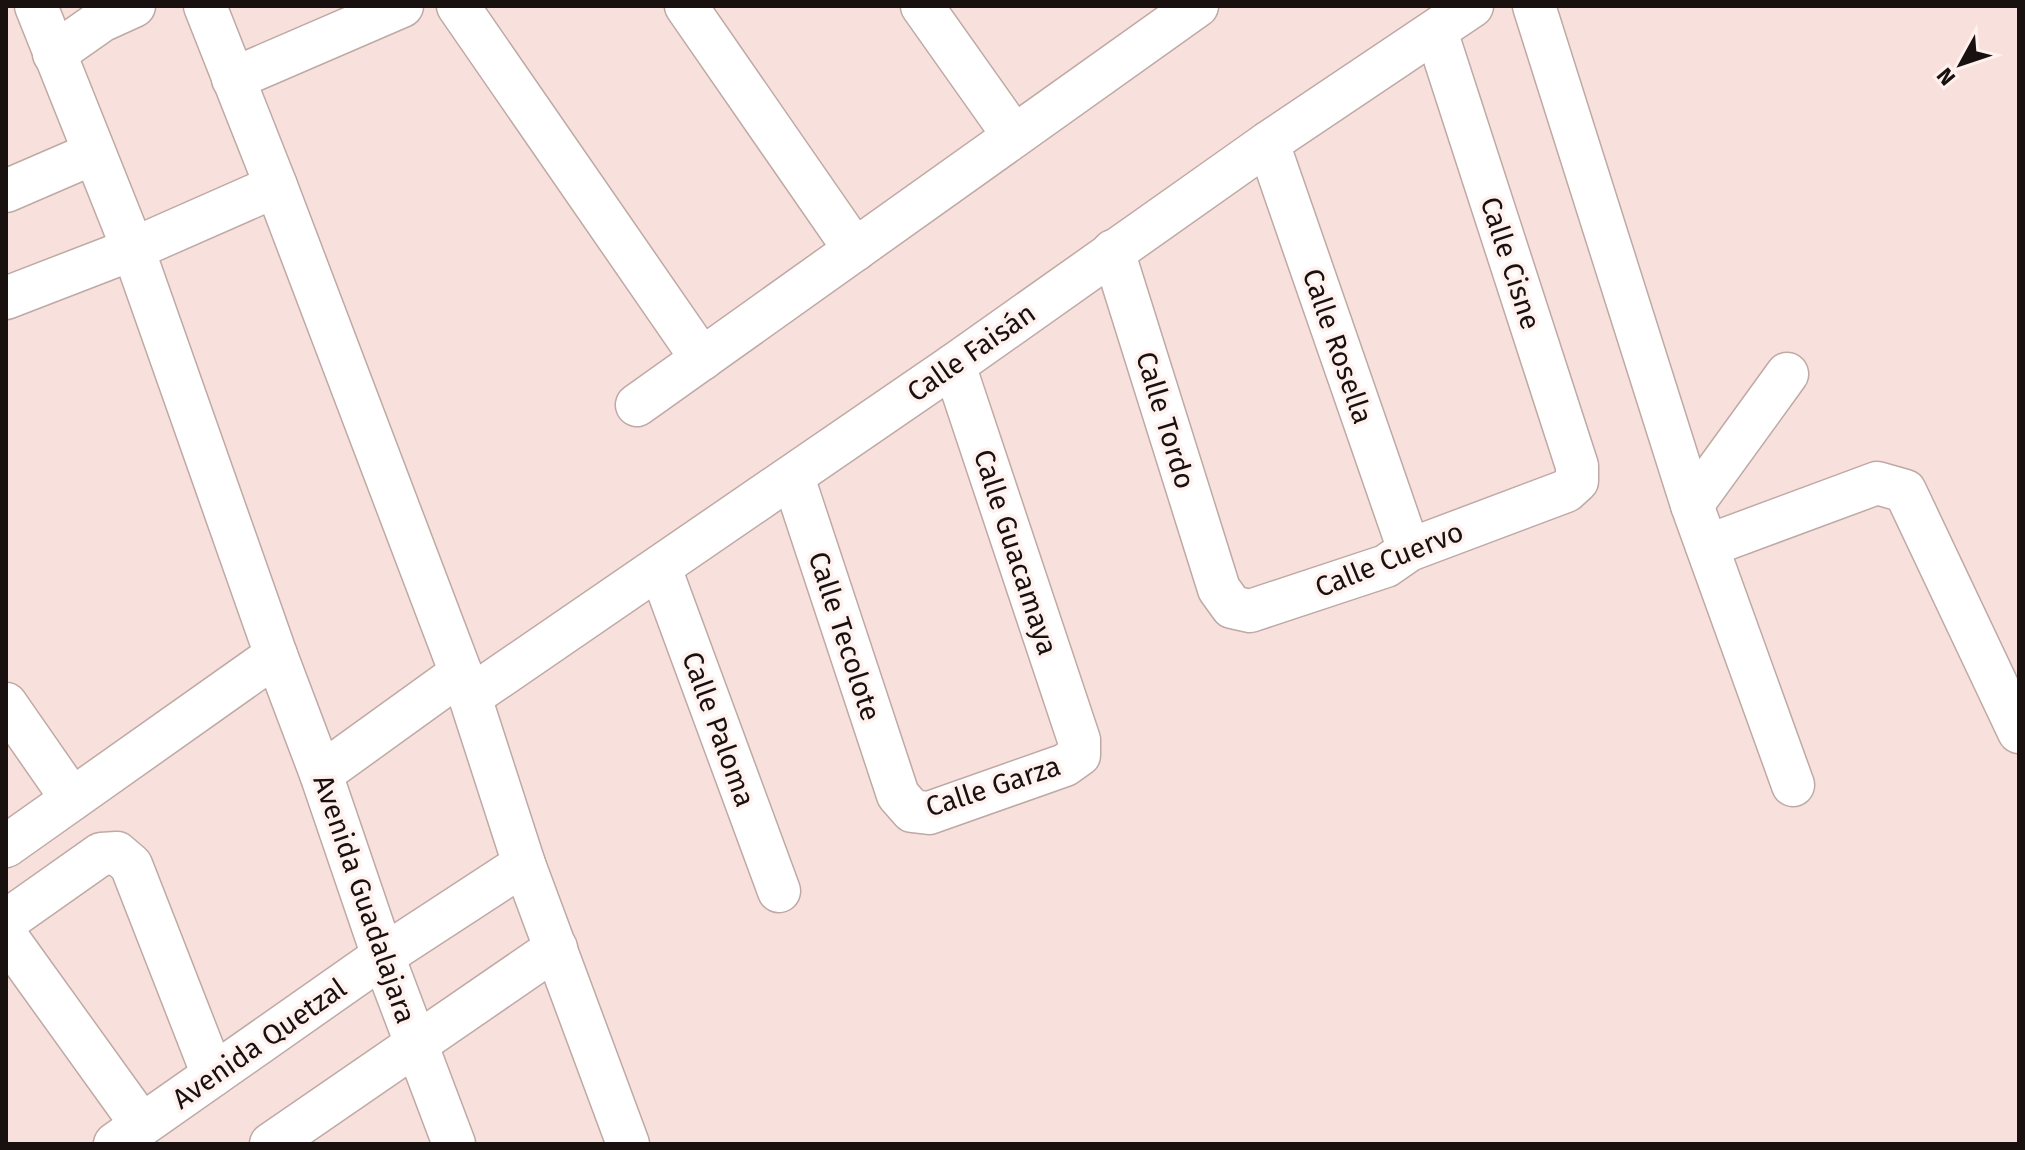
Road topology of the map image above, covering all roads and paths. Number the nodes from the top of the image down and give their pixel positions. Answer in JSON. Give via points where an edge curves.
{"nodes":[{"id":1,"x":36,"y":6,"type":"edge"},
{"id":2,"x":134,"y":6,"type":"edge"},
{"id":3,"x":205,"y":6,"type":"edge"},
{"id":4,"x":402,"y":6,"type":"edge"},
{"id":5,"x":458,"y":6,"type":"edge"},
{"id":6,"x":686,"y":6,"type":"edge"},
{"id":7,"x":922,"y":6,"type":"edge"},
{"id":8,"x":1472,"y":6,"type":"edge"},
{"id":9,"x":1534,"y":6,"type":"edge"},
{"id":10,"x":1171,"y":13,"type":"edge"},
{"id":11,"x":1436,"y":31,"type":"junction"},
{"id":12,"x":54,"y":54,"type":"junction"},
{"id":13,"x":233,"y":79,"type":"junction"},
{"id":14,"x":1014,"y":136,"type":"junction"},
{"id":15,"x":1268,"y":143,"type":"junction"},
{"id":16,"x":94,"y":153,"type":"junction"},
{"id":17,"x":276,"y":186,"type":"junction"},
{"id":18,"x":6,"y":191,"type":"edge"},
{"id":19,"x":133,"y":249,"type":"junction"},
{"id":20,"x":855,"y":250,"type":"junction"},
{"id":21,"x":1113,"y":251,"type":"junction"},
{"id":22,"x":6,"y":298,"type":"edge"},
{"id":23,"x":702,"y":359,"type":"junction"},
{"id":24,"x":954,"y":365,"type":"junction"},
{"id":25,"x":1787,"y":374,"type":"dead end"},
{"id":26,"x":637,"y":405,"type":"dead end"},
{"id":27,"x":793,"y":477,"type":"junction"},
{"id":28,"x":1566,"y":491,"type":"joint"},
{"id":29,"x":1692,"y":505,"type":"junction"},
{"id":30,"x":1707,"y":546,"type":"junction"},
{"id":31,"x":1409,"y":550,"type":"junction"},
{"id":32,"x":660,"y":568,"type":"junction"},
{"id":33,"x":1219,"y":589,"type":"joint"},
{"id":34,"x":276,"y":655,"type":"junction"},
{"id":35,"x":466,"y":685,"type":"junction"},
{"id":36,"x":6,"y":704,"type":"edge"},
{"id":37,"x":2019,"y":732,"type":"edge"},
{"id":38,"x":1079,"y":740,"type":"joint"},
{"id":39,"x":321,"y":774,"type":"junction"},
{"id":40,"x":1793,"y":785,"type":"dead end"},
{"id":41,"x":898,"y":795,"type":"joint"},
{"id":42,"x":72,"y":799,"type":"junction"},
{"id":43,"x":6,"y":846,"type":"edge"},
{"id":44,"x":524,"y":864,"type":"junction"},
{"id":45,"x":779,"y":891,"type":"dead end"},
{"id":46,"x":6,"y":921,"type":"edge"},
{"id":47,"x":6,"y":936,"type":"edge"},
{"id":48,"x":556,"y":948,"type":"junction"},
{"id":49,"x":383,"y":956,"type":"junction"},
{"id":50,"x":416,"y":1043,"type":"junction"},
{"id":51,"x":213,"y":1075,"type":"junction"},
{"id":52,"x":128,"y":1134,"type":"edge"},
{"id":53,"x":271,"y":1144,"type":"edge"},
{"id":54,"x":454,"y":1144,"type":"edge"},
{"id":55,"x":628,"y":1144,"type":"edge"}],
"edges":[{"from":1,"to":12,"type":"street","name":"Avenida Guadalajara"},
{"from":2,"to":12,"type":"street","via":[[101,21]]},
{"from":3,"to":13,"type":"street"},
{"from":4,"to":13,"type":"street"},
{"from":5,"to":23,"type":"street"},
{"from":6,"to":20,"type":"street"},
{"from":7,"to":14,"type":"street"},
{"from":8,"to":11,"type":"street","name":"Calle Faisán"},
{"from":9,"to":29,"type":"street"},
{"from":10,"to":14,"type":"street"},
{"from":11,"to":15,"type":"street","name":"Calle Faisán"},
{"from":11,"to":28,"type":"street","name":"Calle Cisne","via":[[1577,466],[1577,481]]},
{"from":12,"to":16,"type":"street","name":"Avenida Guadalajara"},
{"from":13,"to":17,"type":"street"},
{"from":14,"to":20,"type":"street"},
{"from":15,"to":21,"type":"street","name":"Calle Faisán"},
{"from":15,"to":31,"type":"street","name":"Calle Rosella"},
{"from":16,"to":18,"type":"street"},
{"from":16,"to":19,"type":"street","name":"Avenida Guadalajara"},
{"from":17,"to":19,"type":"street"},
{"from":17,"to":35,"type":"street"},
{"from":19,"to":22,"type":"street"},
{"from":19,"to":34,"type":"street","name":"Avenida Guadalajara"},
{"from":20,"to":23,"type":"street"},
{"from":21,"to":24,"type":"street","name":"Calle Faisán"},
{"from":21,"to":33,"type":"street","name":"Calle Tordo"},
{"from":23,"to":26,"type":"street"},
{"from":24,"to":27,"type":"street","name":"Calle Faisán"},
{"from":24,"to":38,"type":"street","name":"Calle Guacamaya"},
{"from":25,"to":29,"type":"street"},
{"from":27,"to":32,"type":"street","name":"Calle Faisán"},
{"from":27,"to":41,"type":"street","name":"Calle Tecolote"},
{"from":28,"to":31,"type":"street","name":"Calle Cuervo"},
{"from":29,"to":30,"type":"street"},
{"from":30,"to":37,"type":"street","via":[[1877,483],[1905,491]]},
{"from":30,"to":40,"type":"street"},
{"from":31,"to":33,"type":"street","name":"Calle Cuervo","via":[[1386,566],[1250,611],[1232,607]]},
{"from":32,"to":35,"type":"street","name":"Calle Faisán"},
{"from":32,"to":45,"type":"street","name":"Calle Paloma"},
{"from":34,"to":39,"type":"street","name":"Avenida Guadalajara"},
{"from":34,"to":42,"type":"street"},
{"from":35,"to":39,"type":"street","name":"Calle Faisán"},
{"from":35,"to":44,"type":"street"},
{"from":36,"to":42,"type":"street"},
{"from":38,"to":41,"type":"street","name":"Calle Garza","via":[[1079,755],[1065,765],[929,813],[912,811]]},
{"from":39,"to":49,"type":"street","name":"Avenida Guadalajara"},
{"from":42,"to":43,"type":"street"},
{"from":44,"to":48,"type":"street"},
{"from":44,"to":49,"type":"street","name":"Avenida Quetzal"},
{"from":46,"to":51,"type":"street","via":[[101,854],[117,853],[131,865]]},
{"from":47,"to":52,"type":"street"},
{"from":48,"to":50,"type":"street"},
{"from":48,"to":55,"type":"street"},
{"from":49,"to":50,"type":"street","name":"Avenida Guadalajara"},
{"from":49,"to":51,"type":"street","name":"Avenida Quetzal"},
{"from":50,"to":53,"type":"street"},
{"from":50,"to":54,"type":"street","name":"Avenida Guadalajara"},
{"from":51,"to":52,"type":"street","name":"Avenida Quetzal"}]}
